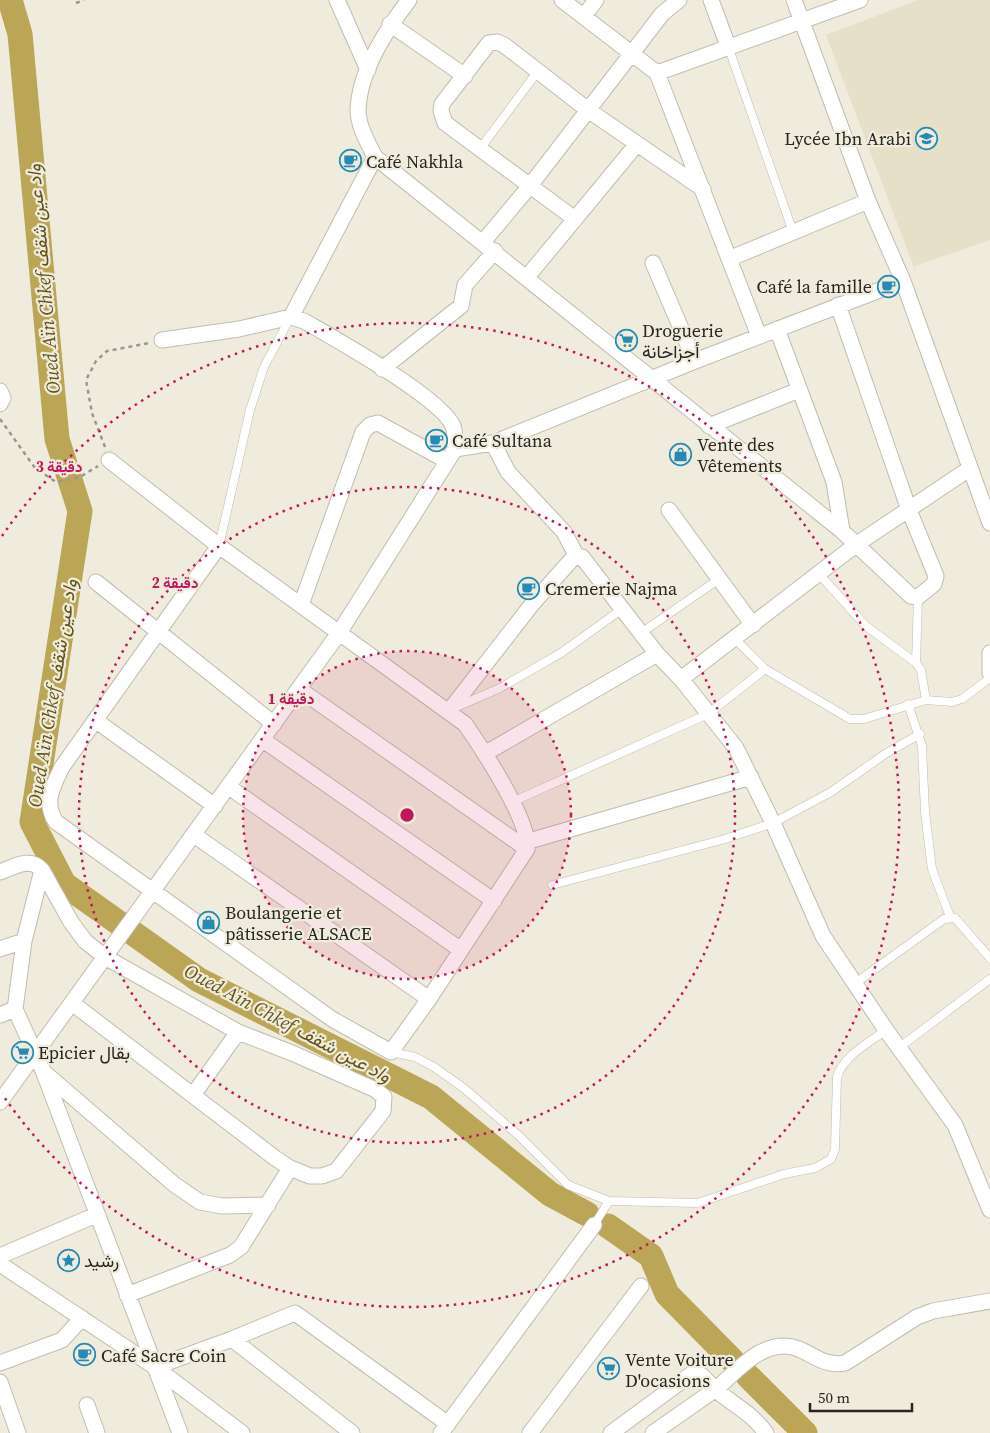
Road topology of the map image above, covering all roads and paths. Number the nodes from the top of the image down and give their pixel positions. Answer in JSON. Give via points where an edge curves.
{"nodes":[{"id":1,"x":84,"y":0,"type":"edge"},
{"id":2,"x":337,"y":0,"type":"edge"},
{"id":3,"x":409,"y":0,"type":"edge"},
{"id":4,"x":562,"y":0,"type":"edge"},
{"id":5,"x":596,"y":0,"type":"edge"},
{"id":6,"x":679,"y":0,"type":"edge"},
{"id":7,"x":711,"y":0,"type":"edge"},
{"id":8,"x":794,"y":0,"type":"edge"},
{"id":9,"x":860,"y":0,"type":"edge"},
{"id":10,"x":76,"y":3,"type":"dead end"},
{"id":11,"x":584,"y":16,"type":"junction"},
{"id":12,"x":802,"y":20,"type":"junction"},
{"id":13,"x":390,"y":24,"type":"junction"},
{"id":14,"x":728,"y":46,"type":"junction"},
{"id":15,"x":632,"y":53,"type":"junction"},
{"id":16,"x":368,"y":70,"type":"junction"},
{"id":17,"x":538,"y":71,"type":"junction"},
{"id":18,"x":657,"y":73,"type":"junction"},
{"id":19,"x":465,"y":76,"type":"junction"},
{"id":20,"x":588,"y":110,"type":"junction"},
{"id":21,"x":637,"y":144,"type":"junction"},
{"id":22,"x":480,"y":149,"type":"junction"},
{"id":23,"x":375,"y":157,"type":"junction"},
{"id":24,"x":529,"y":187,"type":"junction"},
{"id":25,"x":703,"y":188,"type":"junction"},
{"id":26,"x":868,"y":201,"type":"junction"},
{"id":27,"x":575,"y":220,"type":"junction"},
{"id":28,"x":793,"y":232,"type":"junction"},
{"id":29,"x":489,"y":246,"type":"junction"},
{"id":30,"x":731,"y":258,"type":"junction"},
{"id":31,"x":653,"y":263,"type":"dead end"},
{"id":32,"x":527,"y":277,"type":"junction"},
{"id":33,"x":903,"y":281,"type":"junction"},
{"id":34,"x":838,"y":305,"type":"junction"},
{"id":35,"x":291,"y":317,"type":"junction"},
{"id":36,"x":777,"y":329,"type":"junction"},
{"id":37,"x":759,"y":336,"type":"junction"},
{"id":38,"x":162,"y":340,"type":"joint"},
{"id":39,"x":696,"y":361,"type":"junction"},
{"id":40,"x":382,"y":369,"type":"junction"},
{"id":41,"x":651,"y":378,"type":"junction"},
{"id":42,"x":798,"y":390,"type":"junction"},
{"id":43,"x":0,"y":391,"type":"edge"},
{"id":44,"x":0,"y":404,"type":"edge"},
{"id":45,"x":0,"y":418,"type":"edge"},
{"id":46,"x":709,"y":426,"type":"junction"},
{"id":47,"x":493,"y":442,"type":"junction"},
{"id":48,"x":451,"y":455,"type":"junction"},
{"id":49,"x":109,"y":460,"type":"junction"},
{"id":50,"x":970,"y":469,"type":"junction"},
{"id":51,"x":669,"y":510,"type":"dead end"},
{"id":52,"x":909,"y":510,"type":"junction"},
{"id":53,"x":990,"y":523,"type":"edge"},
{"id":54,"x":842,"y":531,"type":"junction"},
{"id":55,"x":856,"y":544,"type":"junction"},
{"id":56,"x":220,"y":546,"type":"junction"},
{"id":57,"x":577,"y":556,"type":"junction"},
{"id":58,"x":819,"y":574,"type":"junction"},
{"id":59,"x":719,"y":579,"type":"junction"},
{"id":60,"x":96,"y":582,"type":"dead end"},
{"id":61,"x":918,"y":597,"type":"junction"},
{"id":62,"x":301,"y":605,"type":"junction"},
{"id":63,"x":622,"y":609,"type":"junction"},
{"id":64,"x":753,"y":625,"type":"junction"},
{"id":65,"x":158,"y":631,"type":"junction"},
{"id":66,"x":339,"y":633,"type":"junction"},
{"id":67,"x":641,"y":634,"type":"junction"},
{"id":68,"x":735,"y":639,"type":"junction"},
{"id":69,"x":990,"y":653,"type":"edge"},
{"id":70,"x":657,"y":654,"type":"junction"},
{"id":71,"x":916,"y":664,"type":"junction"},
{"id":72,"x":765,"y":669,"type":"junction"},
{"id":73,"x":990,"y":673,"type":"edge"},
{"id":74,"x":990,"y":678,"type":"edge"},
{"id":75,"x":681,"y":679,"type":"junction"},
{"id":76,"x":299,"y":689,"type":"junction"},
{"id":77,"x":926,"y":700,"type":"junction"},
{"id":78,"x":908,"y":704,"type":"junction"},
{"id":79,"x":449,"y":711,"type":"junction"},
{"id":80,"x":708,"y":714,"type":"junction"},
{"id":81,"x":95,"y":720,"type":"junction"},
{"id":82,"x":274,"y":724,"type":"junction"},
{"id":83,"x":920,"y":734,"type":"junction"},
{"id":84,"x":263,"y":740,"type":"junction"},
{"id":85,"x":486,"y":753,"type":"junction"},
{"id":86,"x":751,"y":777,"type":"junction"},
{"id":87,"x":229,"y":787,"type":"junction"},
{"id":88,"x":512,"y":802,"type":"junction"},
{"id":89,"x":215,"y":806,"type":"junction"},
{"id":90,"x":773,"y":823,"type":"junction"},
{"id":91,"x":194,"y":835,"type":"junction"},
{"id":92,"x":528,"y":845,"type":"junction"},
{"id":93,"x":42,"y":870,"type":"junction"},
{"id":94,"x":0,"y":872,"type":"edge"},
{"id":95,"x":552,"y":885,"type":"dead end"},
{"id":96,"x":153,"y":894,"type":"junction"},
{"id":97,"x":494,"y":901,"type":"junction"},
{"id":98,"x":950,"y":917,"type":"junction"},
{"id":99,"x":24,"y":941,"type":"junction"},
{"id":100,"x":0,"y":949,"type":"edge"},
{"id":101,"x":461,"y":950,"type":"junction"},
{"id":102,"x":105,"y":957,"type":"junction"},
{"id":103,"x":990,"y":958,"type":"edge"},
{"id":104,"x":990,"y":979,"type":"edge"},
{"id":105,"x":854,"y":984,"type":"junction"},
{"id":106,"x":429,"y":999,"type":"junction"},
{"id":107,"x":72,"y":1003,"type":"junction"},
{"id":108,"x":15,"y":1009,"type":"junction"},
{"id":109,"x":0,"y":1015,"type":"edge"},
{"id":110,"x":886,"y":1030,"type":"junction"},
{"id":111,"x":238,"y":1032,"type":"junction"},
{"id":112,"x":900,"y":1047,"type":"junction"},
{"id":113,"x":391,"y":1052,"type":"junction"},
{"id":114,"x":35,"y":1054,"type":"junction"},
{"id":115,"x":44,"y":1073,"type":"junction"},
{"id":116,"x":192,"y":1095,"type":"junction"},
{"id":117,"x":0,"y":1102,"type":"edge"},
{"id":118,"x":290,"y":1168,"type":"junction"},
{"id":119,"x":609,"y":1201,"type":"junction"},
{"id":120,"x":988,"y":1202,"type":"edge"},
{"id":121,"x":268,"y":1205,"type":"junction"},
{"id":122,"x":96,"y":1215,"type":"junction"},
{"id":123,"x":594,"y":1225,"type":"joint"},
{"id":124,"x":0,"y":1256,"type":"edge"},
{"id":125,"x":0,"y":1264,"type":"edge"},
{"id":126,"x":642,"y":1286,"type":"dead end"},
{"id":127,"x":127,"y":1296,"type":"junction"},
{"id":128,"x":990,"y":1301,"type":"edge"},
{"id":129,"x":82,"y":1318,"type":"junction"},
{"id":130,"x":232,"y":1339,"type":"junction"},
{"id":131,"x":0,"y":1363,"type":"edge"},
{"id":132,"x":155,"y":1367,"type":"junction"},
{"id":133,"x":0,"y":1382,"type":"edge"},
{"id":134,"x":715,"y":1389,"type":"junction"},
{"id":135,"x":87,"y":1405,"type":"dead end"},
{"id":136,"x":444,"y":1428,"type":"edge"},
{"id":137,"x":18,"y":1433,"type":"edge"},
{"id":138,"x":97,"y":1433,"type":"edge"},
{"id":139,"x":180,"y":1433,"type":"edge"},
{"id":140,"x":242,"y":1433,"type":"edge"},
{"id":141,"x":352,"y":1433,"type":"edge"},
{"id":142,"x":530,"y":1433,"type":"edge"},
{"id":143,"x":611,"y":1433,"type":"edge"},
{"id":144,"x":653,"y":1433,"type":"edge"},
{"id":145,"x":766,"y":1433,"type":"edge"}],
"edges":[{"from":1,"to":10,"type":"path"},
{"from":2,"to":16,"type":"street"},
{"from":3,"to":13,"type":"street"},
{"from":4,"to":11,"type":"street"},
{"from":5,"to":11,"type":"street"},
{"from":6,"to":15,"type":"street","via":[[662,14]]},
{"from":7,"to":14,"type":"street"},
{"from":8,"to":12,"type":"street"},
{"from":9,"to":12,"type":"street"},
{"from":11,"to":15,"type":"street"},
{"from":12,"to":14,"type":"street"},
{"from":12,"to":26,"type":"street"},
{"from":13,"to":16,"type":"street"},
{"from":13,"to":19,"type":"street"},
{"from":14,"to":18,"type":"street"},
{"from":14,"to":28,"type":"lane"},
{"from":15,"to":18,"type":"street"},
{"from":15,"to":20,"type":"street"},
{"from":16,"to":23,"type":"street","via":[[358,111]]},
{"from":17,"to":19,"type":"street","via":[[504,45],[492,42]]},
{"from":17,"to":20,"type":"street"},
{"from":17,"to":22,"type":"lane"},
{"from":18,"to":25,"type":"street"},
{"from":19,"to":22,"type":"street","via":[[445,98],[441,111],[445,122]]},
{"from":20,"to":21,"type":"street"},
{"from":20,"to":24,"type":"street"},
{"from":21,"to":25,"type":"street"},
{"from":21,"to":27,"type":"street"},
{"from":22,"to":24,"type":"street"},
{"from":23,"to":29,"type":"street"},
{"from":23,"to":35,"type":"street"},
{"from":24,"to":27,"type":"street"},
{"from":24,"to":29,"type":"street"},
{"from":25,"to":30,"type":"street"},
{"from":26,"to":28,"type":"street"},
{"from":26,"to":33,"type":"street"},
{"from":27,"to":32,"type":"street"},
{"from":28,"to":30,"type":"street"},
{"from":29,"to":32,"type":"street"},
{"from":29,"to":40,"type":"street","via":[[465,285],[461,306]]},
{"from":30,"to":37,"type":"street"},
{"from":31,"to":39,"type":"street"},
{"from":32,"to":41,"type":"street"},
{"from":33,"to":34,"type":"street"},
{"from":33,"to":50,"type":"street"},
{"from":34,"to":36,"type":"street"},
{"from":34,"to":52,"type":"street"},
{"from":35,"to":38,"type":"street","via":[[239,329]]},
{"from":35,"to":40,"type":"street","via":[[312,326]]},
{"from":35,"to":56,"type":"lane","via":[[264,367],[250,410]]},
{"from":36,"to":37,"type":"street"},
{"from":36,"to":42,"type":"street"},
{"from":37,"to":39,"type":"street"},
{"from":38,"to":49,"type":"path","via":[[107,350],[86,380],[92,413]]},
{"from":39,"to":41,"type":"street"},
{"from":40,"to":48,"type":"street","via":[[420,392],[446,416],[454,427]]},
{"from":41,"to":46,"type":"street"},
{"from":41,"to":47,"type":"street"},
{"from":42,"to":46,"type":"street"},
{"from":42,"to":54,"type":"street","via":[[834,482]]},
{"from":43,"to":44,"type":"street","via":[[3,398]]},
{"from":45,"to":49,"type":"path","via":[[35,468],[56,482],[80,477]]},
{"from":46,"to":54,"type":"street"},
{"from":47,"to":48,"type":"street"},
{"from":47,"to":57,"type":"street","via":[[508,472],[564,532]]},
{"from":48,"to":62,"type":"street","via":[[378,423],[370,424],[364,432]]},
{"from":48,"to":66,"type":"street"},
{"from":49,"to":56,"type":"street"},
{"from":50,"to":52,"type":"street"},
{"from":50,"to":53,"type":"street"},
{"from":51,"to":59,"type":"street"},
{"from":52,"to":55,"type":"street"},
{"from":52,"to":61,"type":"street","via":[[936,576],[934,584]]},
{"from":54,"to":55,"type":"street"},
{"from":55,"to":58,"type":"street"},
{"from":55,"to":61,"type":"street","via":[[911,596]]},
{"from":56,"to":62,"type":"street"},
{"from":56,"to":65,"type":"street"},
{"from":57,"to":63,"type":"street","via":[[582,557]]},
{"from":57,"to":79,"type":"street","via":[[533,603]]},
{"from":58,"to":64,"type":"street"},
{"from":58,"to":71,"type":"lane","via":[[866,626]]},
{"from":59,"to":64,"type":"street"},
{"from":59,"to":67,"type":"lane"},
{"from":60,"to":65,"type":"street"},
{"from":61,"to":71,"type":"lane"},
{"from":62,"to":66,"type":"street"},
{"from":63,"to":67,"type":"street"},
{"from":63,"to":79,"type":"lane","via":[[561,653],[500,688]]},
{"from":64,"to":68,"type":"street"},
{"from":65,"to":81,"type":"street"},
{"from":65,"to":82,"type":"street"},
{"from":66,"to":76,"type":"street"},
{"from":66,"to":79,"type":"street"},
{"from":67,"to":70,"type":"street"},
{"from":68,"to":72,"type":"lane"},
{"from":68,"to":75,"type":"street"},
{"from":69,"to":73,"type":"street"},
{"from":70,"to":75,"type":"street"},
{"from":70,"to":85,"type":"street"},
{"from":71,"to":77,"type":"lane","via":[[921,670]]},
{"from":72,"to":78,"type":"lane","via":[[850,719],[864,720]]},
{"from":72,"to":80,"type":"lane"},
{"from":74,"to":77,"type":"lane","via":[[962,699],[952,702]]},
{"from":75,"to":80,"type":"street"},
{"from":76,"to":82,"type":"street"},
{"from":76,"to":92,"type":"street"},
{"from":77,"to":78,"type":"lane"},
{"from":78,"to":83,"type":"lane"},
{"from":79,"to":85,"type":"street","via":[[465,724]]},
{"from":80,"to":86,"type":"street","via":[[736,748]]},
{"from":80,"to":88,"type":"lane"},
{"from":81,"to":89,"type":"street"},
{"from":81,"to":96,"type":"street","via":[[62,767],[48,803],[50,814],[56,822]]},
{"from":82,"to":84,"type":"street"},
{"from":83,"to":90,"type":"lane","via":[[831,792]]},
{"from":83,"to":98,"type":"lane","via":[[924,812],[932,869]]},
{"from":84,"to":87,"type":"street"},
{"from":84,"to":97,"type":"street"},
{"from":85,"to":88,"type":"street"},
{"from":86,"to":90,"type":"street"},
{"from":86,"to":92,"type":"street"},
{"from":87,"to":89,"type":"street"},
{"from":87,"to":101,"type":"street"},
{"from":88,"to":92,"type":"street"},
{"from":89,"to":91,"type":"street"},
{"from":90,"to":95,"type":"lane"},
{"from":90,"to":105,"type":"street","via":[[823,936]]},
{"from":91,"to":96,"type":"street"},
{"from":91,"to":106,"type":"street"},
{"from":92,"to":97,"type":"street"},
{"from":93,"to":94,"type":"street","via":[[30,862]]},
{"from":93,"to":99,"type":"street"},
{"from":93,"to":102,"type":"street","via":[[71,922],[85,941]]},
{"from":96,"to":102,"type":"street"},
{"from":96,"to":113,"type":"street","via":[[332,1019]]},
{"from":97,"to":101,"type":"street"},
{"from":98,"to":103,"type":"lane","via":[[955,918]]},
{"from":98,"to":105,"type":"lane"},
{"from":99,"to":100,"type":"street"},
{"from":99,"to":108,"type":"street"},
{"from":101,"to":106,"type":"street"},
{"from":102,"to":107,"type":"street"},
{"from":102,"to":111,"type":"street"},
{"from":104,"to":112,"type":"lane"},
{"from":105,"to":110,"type":"street"},
{"from":106,"to":113,"type":"street"},
{"from":107,"to":114,"type":"street"},
{"from":107,"to":116,"type":"street"},
{"from":108,"to":109,"type":"street"},
{"from":108,"to":114,"type":"street"},
{"from":110,"to":112,"type":"street"},
{"from":110,"to":119,"type":"lane","via":[[839,1070],[835,1149],[824,1165],[784,1174],[698,1203]]},
{"from":111,"to":116,"type":"street"},
{"from":111,"to":118,"type":"street","via":[[376,1090],[384,1097],[383,1111],[336,1172],[310,1176]]},
{"from":112,"to":120,"type":"street","via":[[955,1124]]},
{"from":113,"to":119,"type":"lane","via":[[415,1057],[465,1089],[568,1185]]},
{"from":114,"to":115,"type":"street"},
{"from":114,"to":117,"type":"street"},
{"from":115,"to":121,"type":"street","via":[[175,1185],[200,1202],[222,1206]]},
{"from":115,"to":122,"type":"street"},
{"from":116,"to":118,"type":"street"},
{"from":118,"to":121,"type":"street"},
{"from":119,"to":123,"type":"lane"},
{"from":121,"to":127,"type":"street","via":[[241,1247],[230,1255]]},
{"from":122,"to":124,"type":"street"},
{"from":122,"to":127,"type":"street"},
{"from":123,"to":136,"type":"street"},
{"from":125,"to":129,"type":"street"},
{"from":126,"to":142,"type":"street"},
{"from":127,"to":132,"type":"street"},
{"from":128,"to":134,"type":"street","via":[[917,1317],[845,1363],[824,1363],[791,1347],[768,1349]]},
{"from":129,"to":131,"type":"street","via":[[62,1340]]},
{"from":129,"to":132,"type":"street"},
{"from":130,"to":132,"type":"street"},
{"from":130,"to":136,"type":"street","via":[[295,1312]]},
{"from":130,"to":141,"type":"street"},
{"from":132,"to":139,"type":"street"},
{"from":132,"to":140,"type":"street"},
{"from":133,"to":137,"type":"street"},
{"from":134,"to":143,"type":"street","via":[[700,1373],[694,1372]]},
{"from":134,"to":144,"type":"street"},
{"from":134,"to":145,"type":"street","via":[[739,1405]]},
{"from":135,"to":138,"type":"street"}]}
